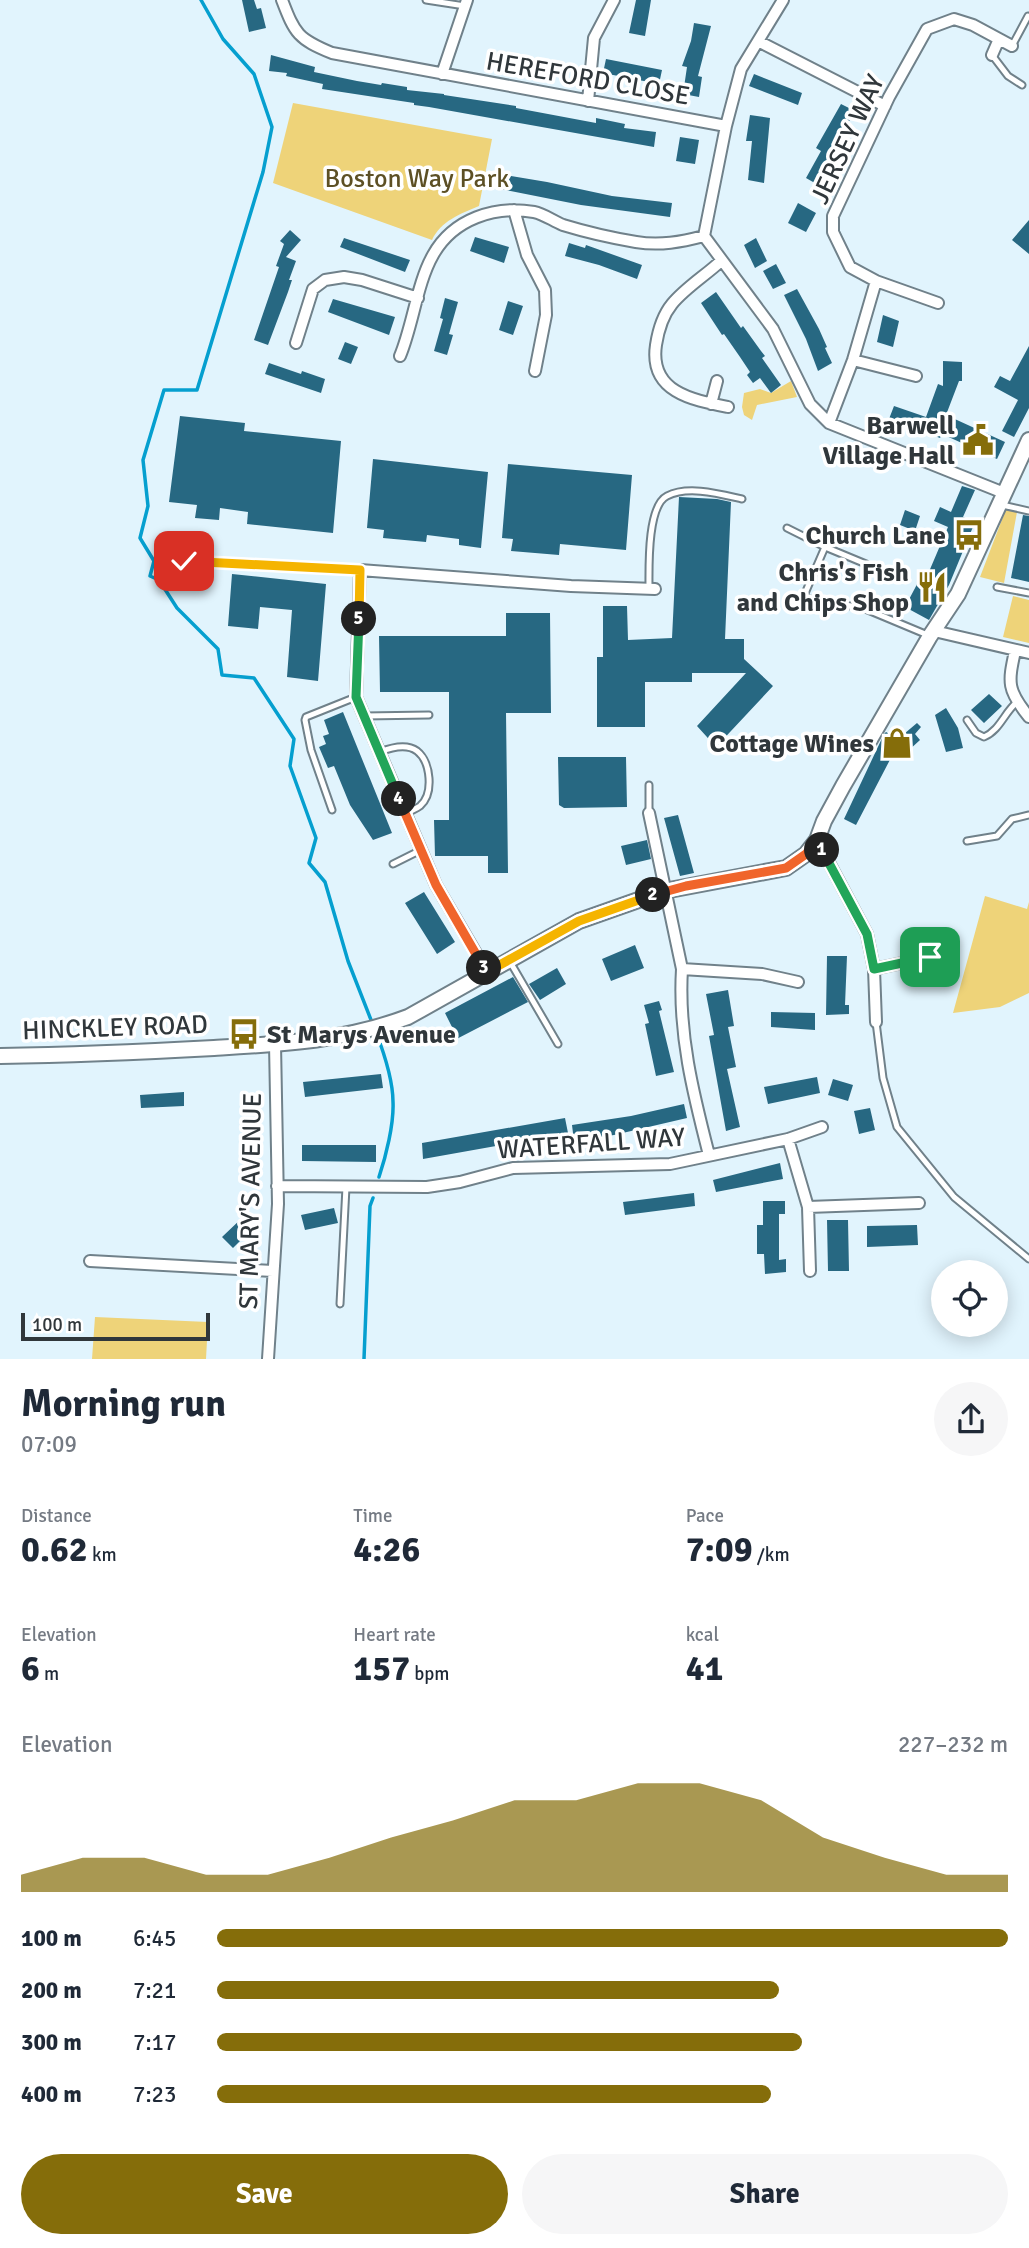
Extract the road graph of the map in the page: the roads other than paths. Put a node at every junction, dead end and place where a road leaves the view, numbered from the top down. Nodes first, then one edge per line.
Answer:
1 (282, 0) edge
2 (426, 0) edge
3 (614, 0) edge
4 (783, 0) edge
5 (466, 3) edge
6 (1028, 16) edge
7 (999, 39) junction
8 (758, 41) junction
9 (1013, 46) joint
10 (992, 55) joint
11 (442, 74) junction
12 (1022, 85) dead end
13 (588, 101) junction
14 (885, 106) junction
15 (726, 126) junction
16 (514, 210) junction
17 (704, 236) junction
18 (721, 261) junction
19 (876, 282) junction
20 (418, 298) junction
21 (938, 303) dead end
22 (296, 342) dead end
23 (400, 356) dead end
24 (853, 360) junction
25 (535, 371) dead end
26 (916, 376) dead end
27 (717, 381) dead end
28 (711, 404) junction
29 (728, 407) dead end
30 (830, 423) junction
31 (1029, 440) edge
32 (741, 499) dead end
33 (1001, 499) junction
34 (1029, 511) edge
35 (787, 528) dead end
36 (825, 547) junction
37 (184, 561) dead end
38 (866, 564) dead end
39 (360, 570) junction
40 (997, 587) dead end
41 (652, 589) joint
42 (1029, 593) edge
43 (932, 633) junction
44 (1015, 651) junction
45 (1029, 653) edge
46 (356, 697) junction
47 (1017, 702) junction
48 (429, 715) dead end
49 (364, 716) junction
50 (1029, 717) edge
51 (967, 720) dead end
52 (380, 752) junction
53 (649, 785) dead end
54 (332, 810) dead end
55 (649, 813) joint
56 (405, 814) junction
57 (1029, 816) edge
58 (817, 840) junction
59 (967, 841) dead end
60 (421, 850) junction
61 (393, 864) dead end
62 (664, 891) junction
63 (940, 935) dead end
64 (509, 960) junction
65 (682, 969) junction
66 (874, 969) junction
67 (487, 972) junction
68 (798, 982) dead end
69 (876, 1022) joint
70 (275, 1044) junction
71 (558, 1044) dead end
72 (0, 1056) edge
73 (822, 1127) dead end
74 (788, 1139) junction
75 (709, 1155) junction
76 (277, 1185) junction
77 (346, 1187) junction
78 (919, 1203) dead end
79 (808, 1207) junction
80 (1029, 1259) edge
81 (90, 1261) dead end
82 (274, 1271) junction
83 (810, 1271) dead end
84 (340, 1304) dead end
85 (268, 1359) edge

1 - 11 street, HEREFORD CLOSE
2 - 5 lane
3 - 13 street
4 - 8 street
5 - 11 street, HEREFORD CLOSE
6 - 9 lane
7 - 9 street, JERSEY WAY
7 - 10 street
7 - 14 street, JERSEY WAY
8 - 14 street
8 - 15 street
10 - 12 lane
11 - 13 street, HEREFORD CLOSE
13 - 15 street, HEREFORD CLOSE
14 - 19 street, JERSEY WAY
15 - 17 street
16 - 17 street
16 - 20 street
16 - 25 street
17 - 18 street
18 - 28 street
18 - 30 street
19 - 21 street, JERSEY WAY
19 - 24 street
20 - 22 street
20 - 23 street
24 - 26 street
24 - 30 street
27 - 28 street
28 - 29 street
30 - 33 street
31 - 33 street
32 - 41 lane
33 - 34 lane
33 - 43 street
35 - 36 lane
36 - 38 lane
36 - 43 lane
37 - 39 lane
39 - 41 street
39 - 46 street
40 - 42 lane
43 - 44 street
43 - 58 street
44 - 45 street
44 - 47 street
46 - 49 street
46 - 54 lane
47 - 50 street
47 - 51 lane
48 - 49 lane
49 - 52 street
52 - 56 street
52 - 56 lane
53 - 55 lane
55 - 62 street
56 - 60 street
57 - 59 lane
58 - 62 street, HINCKLEY ROAD
58 - 66 street
60 - 61 lane
60 - 67 street
62 - 64 street, HINCKLEY ROAD
62 - 65 street
63 - 66 street
64 - 67 street, HINCKLEY ROAD
64 - 71 lane
65 - 68 street
65 - 75 street
66 - 69 street
67 - 70 street, HINCKLEY ROAD
69 - 80 lane
70 - 72 street, HINCKLEY ROAD
70 - 76 street, ST MARY'S AVENUE
73 - 74 street, WATERFALL WAY
74 - 75 street, WATERFALL WAY
74 - 79 street
75 - 77 street, WATERFALL WAY
76 - 77 street, WATERFALL WAY
76 - 82 street, ST MARY'S AVENUE
77 - 84 lane
78 - 79 street
79 - 83 street
81 - 82 street
82 - 85 street, ST MARY'S AVENUE

